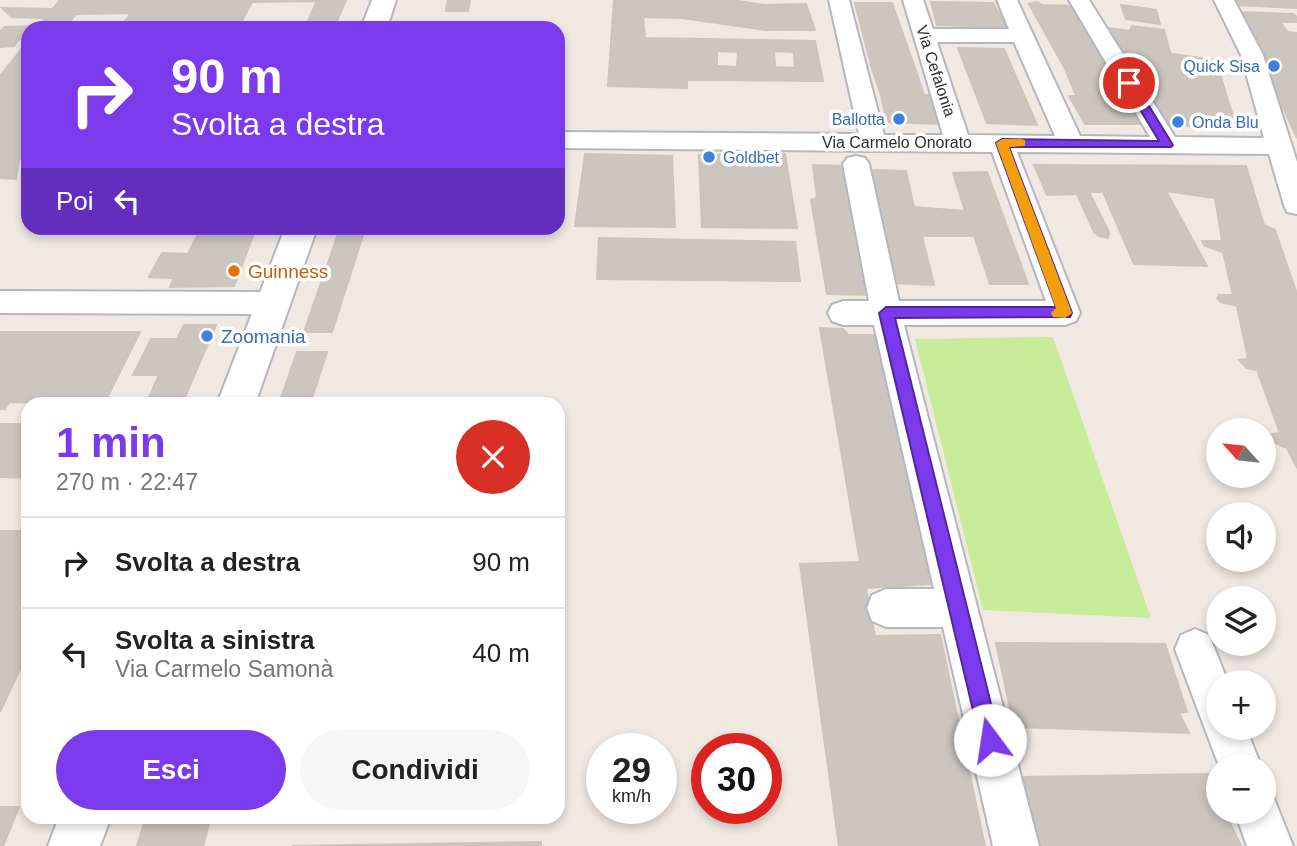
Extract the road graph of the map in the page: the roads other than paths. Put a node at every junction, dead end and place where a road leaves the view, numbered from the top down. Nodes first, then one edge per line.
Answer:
1 (384, 0) edge
2 (839, 0) edge
3 (913, 0) edge
4 (1007, 0) edge
5 (1079, 0) edge
6 (1224, 0) edge
7 (376, 21) edge
8 (1023, 35) junction
9 (925, 36) junction
10 (565, 140) edge
11 (958, 143) junction
12 (1002, 143) junction
13 (1071, 144) junction
14 (1167, 145) junction
15 (1278, 146) junction
16 (864, 153) junction
17 (1297, 205) edge
18 (298, 235) edge
19 (0, 302) edge
20 (273, 303) junction
21 (842, 313) dead end
22 (886, 313) junction
23 (1065, 313) joint
24 (239, 397) edge
25 (886, 608) dead end
26 (958, 608) junction
27 (1195, 649) dead end
28 (1206, 678) edge
29 (82, 824) edge
30 (1262, 824) edge
31 (74, 846) edge
32 (1016, 846) edge
33 (1270, 846) edge

1 - 7 main road
2 - 16 street
3 - 9 street, Via Cefalonia
4 - 8 street
5 - 14 street
6 - 15 street
8 - 9 street
8 - 13 street
9 - 11 street, Via Cefalonia
10 - 16 street, Via Carmelo Onorato
11 - 12 street, Via Carmelo Onorato
11 - 16 street, Via Carmelo Onorato
12 - 13 street, Via Carmelo Onorato
12 - 23 street
13 - 14 street, Via Carmelo Onorato
14 - 15 street, Via Carmelo Onorato
15 - 17 street
16 - 22 street
18 - 20 main road
19 - 20 street
20 - 24 main road
21 - 22 street
22 - 23 street
22 - 26 street
25 - 26 street
26 - 32 street
27 - 28 street
29 - 31 main road
30 - 33 street

